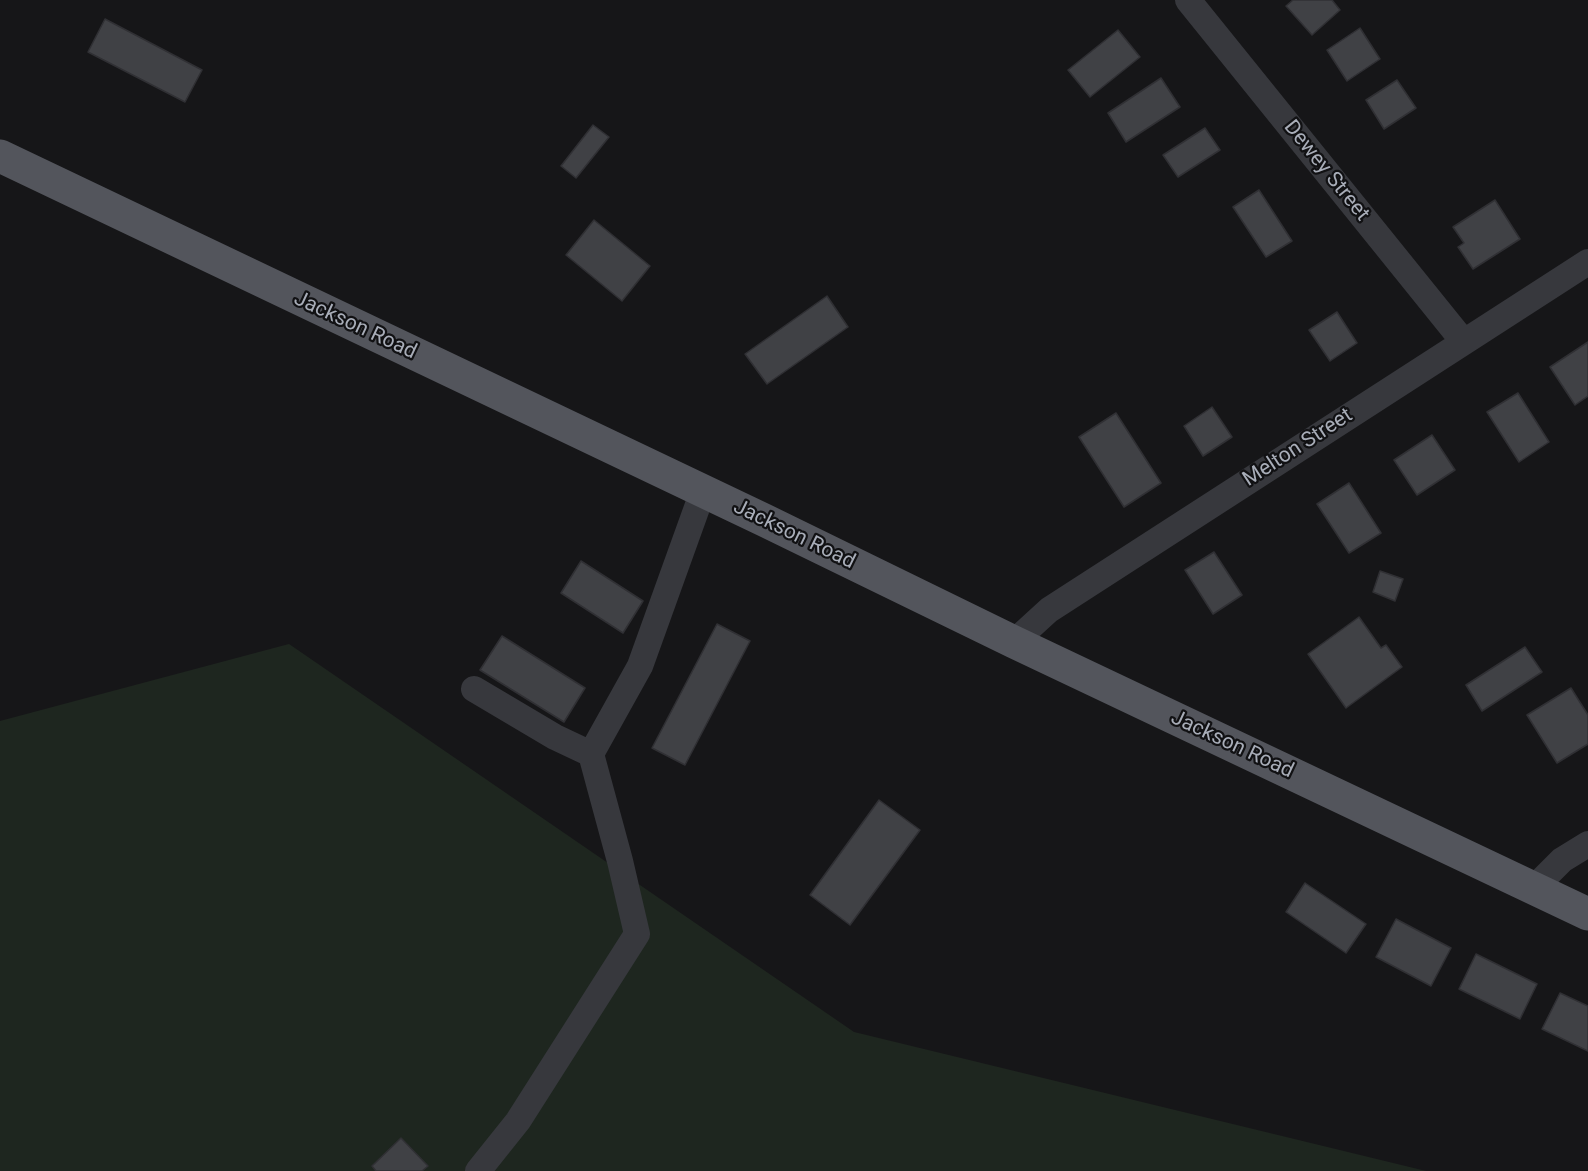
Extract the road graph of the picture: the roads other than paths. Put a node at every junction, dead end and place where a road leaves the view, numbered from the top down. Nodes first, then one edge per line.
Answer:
1 (1188, 0) edge
2 (0, 156) edge
3 (1588, 262) edge
4 (1463, 341) junction
5 (703, 491) junction
6 (1014, 642) junction
7 (474, 690) dead end
8 (591, 754) junction
9 (1588, 844) edge
10 (1534, 888) junction
11 (1588, 914) edge
12 (478, 1171) edge

1 - 4 street, Dewey Street
2 - 5 main road, Jackson Road
3 - 4 street, Melton Street
4 - 6 street, Melton Street
5 - 6 main road, Jackson Road
5 - 8 street
6 - 10 main road, Jackson Road
7 - 8 street
8 - 12 street
9 - 10 street
10 - 11 main road, Jackson Road

